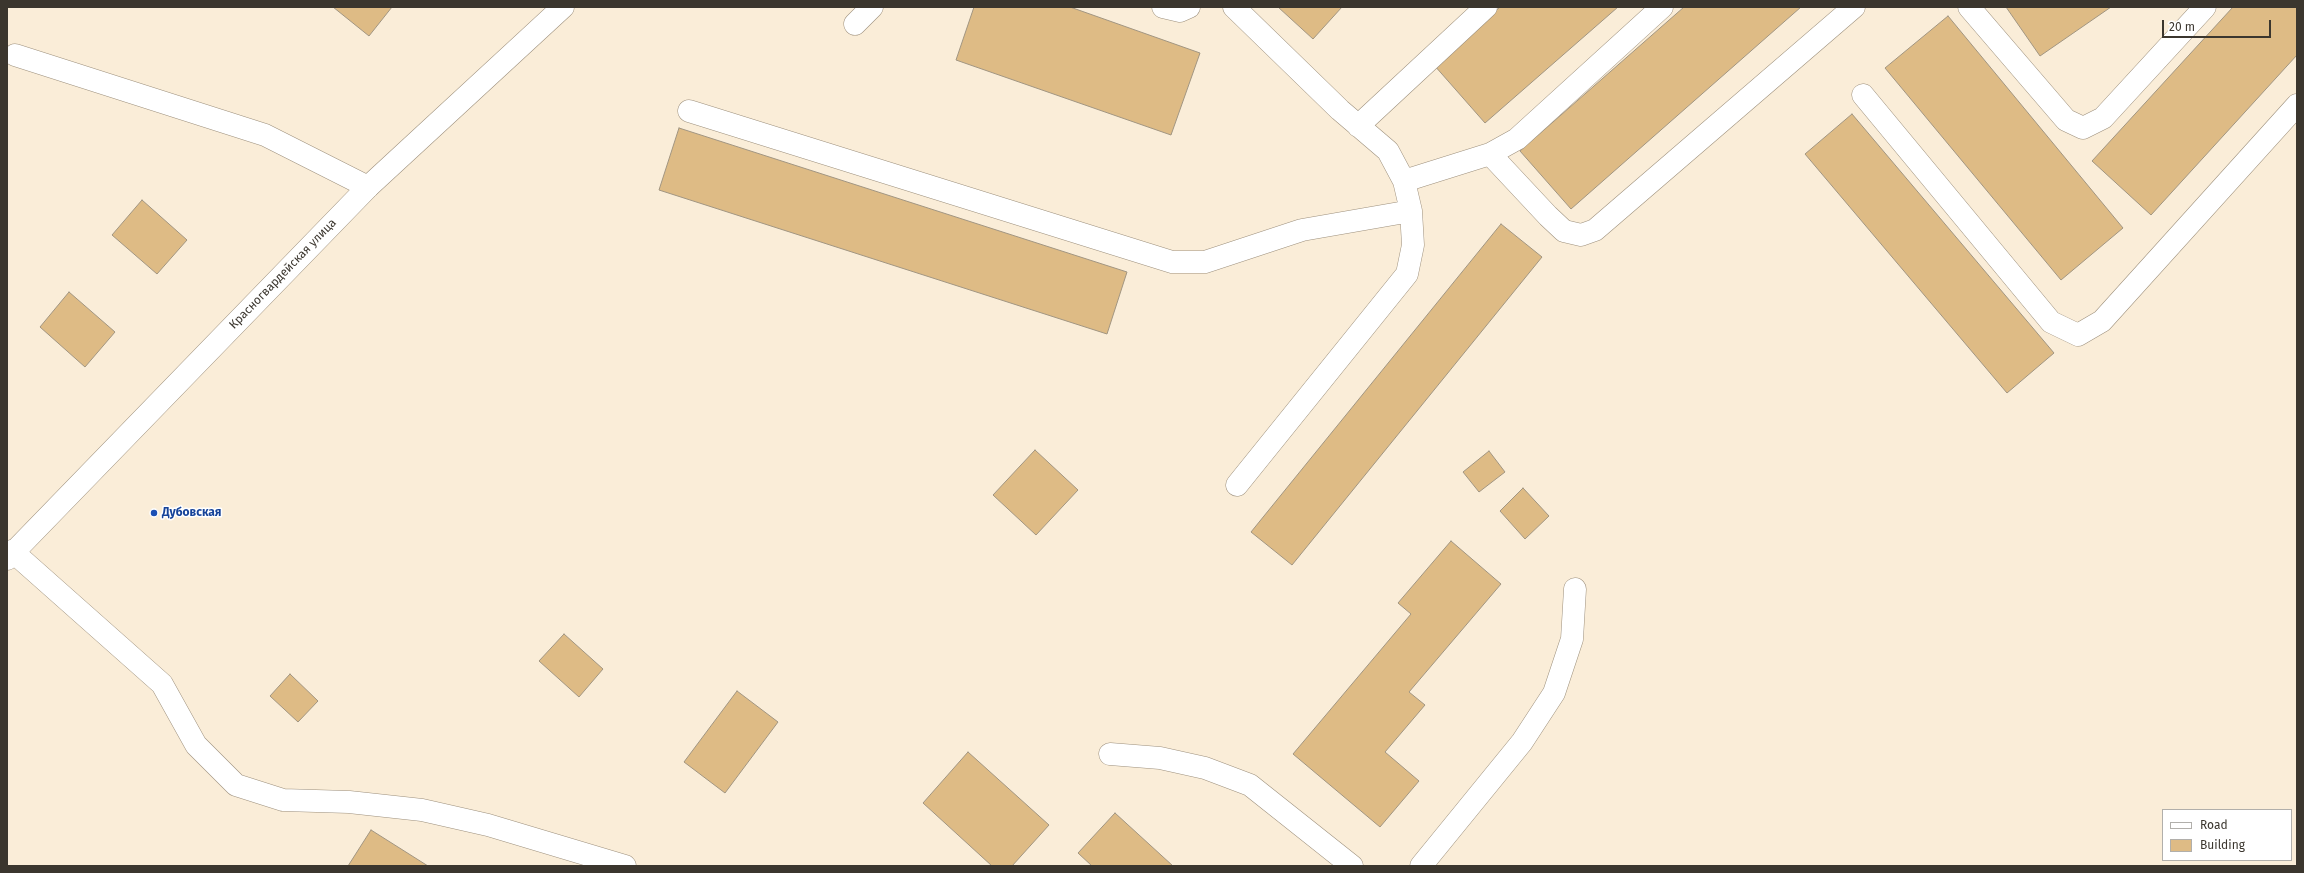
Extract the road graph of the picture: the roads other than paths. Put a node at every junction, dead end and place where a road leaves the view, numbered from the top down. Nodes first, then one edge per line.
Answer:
1 (563, 7) edge
2 (872, 7) edge
3 (1163, 7) edge
4 (1189, 7) edge
5 (1234, 7) edge
6 (1486, 7) edge
7 (1662, 7) edge
8 (1854, 7) edge
9 (1969, 7) edge
10 (2206, 7) edge
11 (855, 24) dead end
12 (15, 55) dead end
13 (1863, 95) dead end
14 (2297, 105) edge
15 (689, 111) dead end
16 (1358, 126) junction
17 (1490, 154) junction
18 (1404, 181) junction
19 (368, 187) junction
20 (1411, 211) junction
21 (1237, 485) dead end
22 (10, 555) edge
23 (1575, 589) dead end
24 (1110, 754) dead end
25 (626, 866) edge
26 (1352, 866) edge
27 (1421, 866) edge

1 - 19 main road, Красногвардейская улица
2 - 11 main road
3 - 4 main road
5 - 16 main road
6 - 16 main road
7 - 17 main road
8 - 17 main road
9 - 10 main road
12 - 19 main road
13 - 14 main road
15 - 20 main road
16 - 18 main road
17 - 18 main road
18 - 20 main road
19 - 22 main road, Красногвардейская улица
20 - 21 main road
22 - 25 main road
23 - 27 main road
24 - 26 main road

